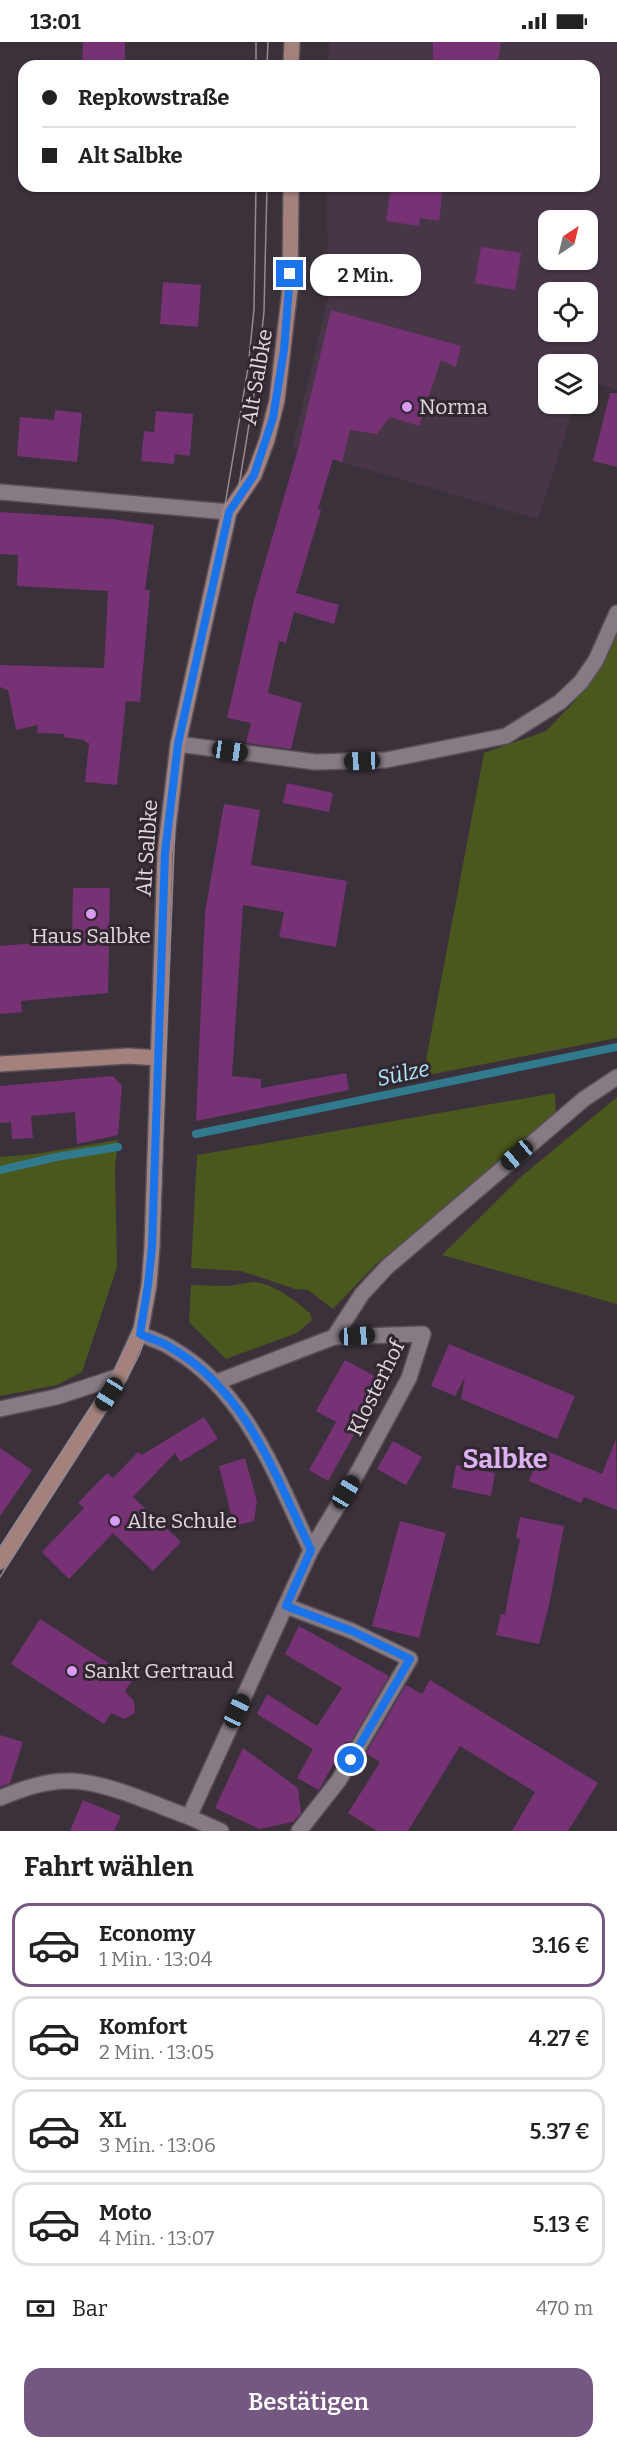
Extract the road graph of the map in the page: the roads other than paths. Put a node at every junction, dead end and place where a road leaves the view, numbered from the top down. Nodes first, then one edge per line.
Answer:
1 (292, 42) edge
2 (291, 60) edge
3 (291, 192) edge
4 (0, 492) edge
5 (229, 512) junction
6 (617, 613) edge
7 (178, 744) junction
8 (159, 1058) junction
9 (0, 1064) edge
10 (617, 1077) edge
11 (140, 1334) junction
12 (334, 1337) junction
13 (120, 1376) junction
14 (218, 1382) junction
15 (0, 1408) edge
16 (311, 1550) junction
17 (0, 1562) edge
18 (286, 1606) junction
19 (0, 1798) edge
20 (189, 1817) junction
21 (221, 1831) edge
22 (299, 1831) edge

1 - 2 main road
3 - 5 main road, Alt Salbke
4 - 5 street
5 - 7 main road, Alt Salbke
6 - 7 street
7 - 8 main road, Alt Salbke
8 - 9 main road
8 - 11 main road, Alt Salbke
10 - 12 street
11 - 13 main road, Alt Salbke
11 - 14 street
12 - 14 street, Klosterhof
12 - 16 street, Klosterhof
13 - 15 street
13 - 17 main road, Alt Salbke
14 - 16 street
16 - 18 street
18 - 20 street
18 - 22 street
19 - 20 street
20 - 21 street

